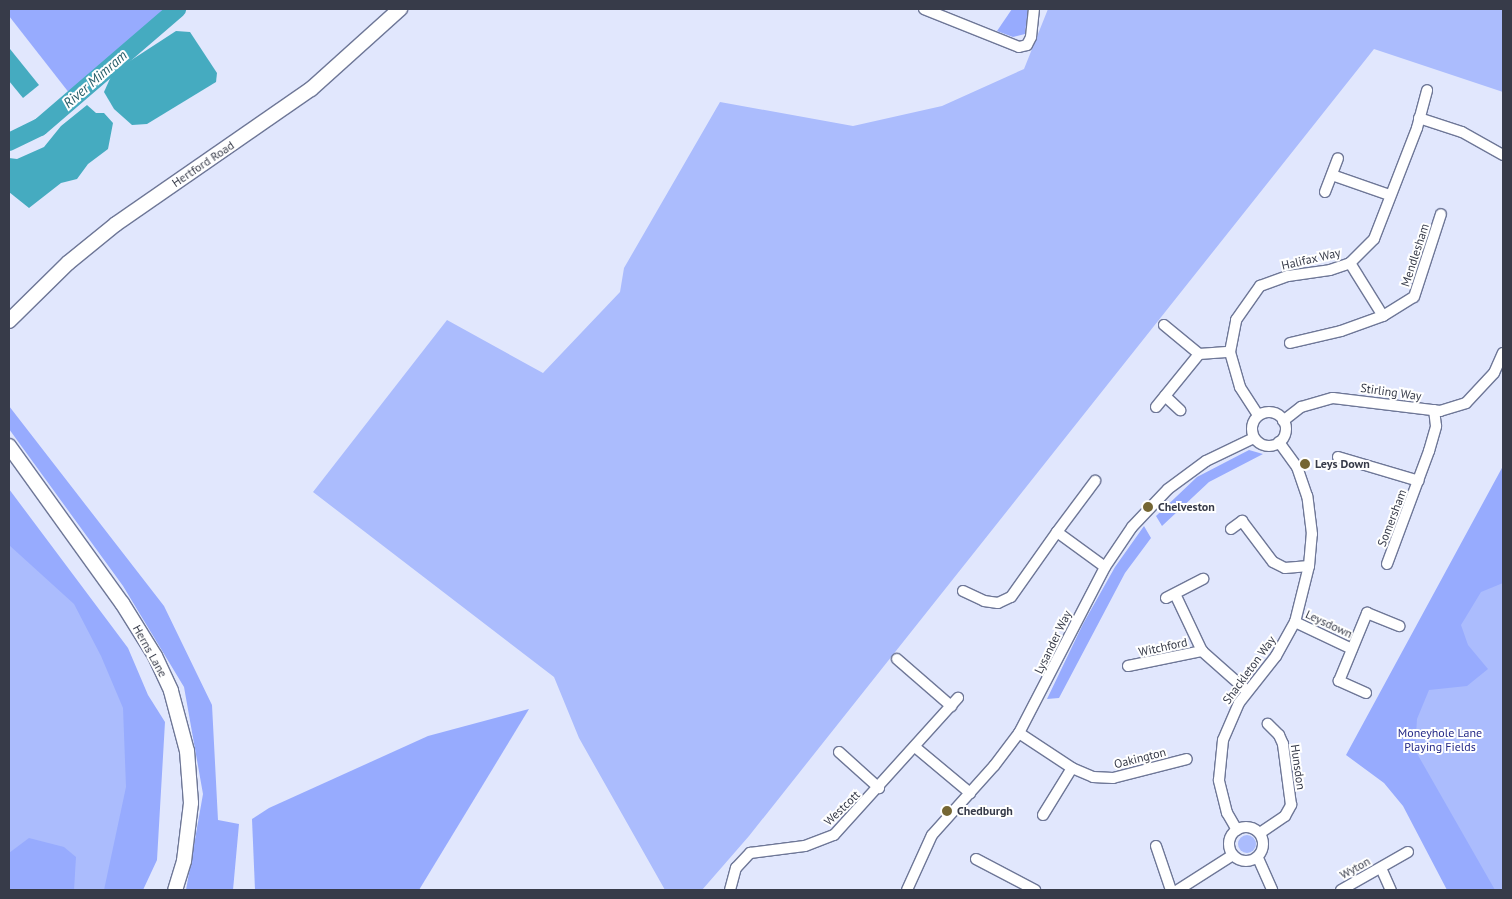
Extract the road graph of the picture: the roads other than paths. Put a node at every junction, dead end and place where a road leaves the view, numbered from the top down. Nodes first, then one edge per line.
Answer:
1 (400, 9) edge
2 (924, 9) edge
3 (1034, 9) edge
4 (1427, 90) dead end
5 (1419, 118) junction
6 (1503, 156) edge
7 (1338, 158) dead end
8 (1332, 175) junction
9 (1325, 192) dead end
10 (1389, 195) junction
11 (1441, 214) dead end
12 (1350, 263) junction
13 (1383, 316) junction
14 (9, 321) edge
15 (1164, 325) dead end
16 (1290, 343) dead end
17 (1230, 352) junction
18 (1503, 353) edge
19 (1199, 354) junction
20 (1165, 396) junction
21 (1156, 407) dead end
22 (1180, 410) dead end
23 (1434, 410) junction
24 (1258, 416) junction
25 (1284, 420) junction
26 (1254, 438) junction
27 (1279, 442) junction
28 (9, 446) edge
29 (1338, 457) dead end
30 (1095, 481) dead end
31 (1419, 481) junction
32 (1231, 529) dead end
33 (1057, 532) junction
34 (1388, 564) dead end
35 (1309, 566) junction
36 (1105, 567) junction
37 (1203, 578) dead end
38 (964, 591) dead end
39 (1295, 622) junction
40 (1399, 626) dead end
41 (1352, 649) junction
42 (1202, 651) junction
43 (896, 659) dead end
44 (1128, 666) dead end
45 (1247, 692) junction
46 (1366, 693) dead end
47 (1268, 724) dead end
48 (1019, 733) junction
49 (915, 748) junction
50 (839, 752) dead end
51 (1187, 759) dead end
52 (1072, 768) junction
53 (879, 788) junction
54 (970, 793) junction
55 (1043, 815) dead end
56 (1237, 830) junction
57 (1260, 833) junction
58 (1156, 846) dead end
59 (1408, 852) dead end
60 (1233, 855) junction
61 (1258, 858) junction
62 (976, 859) dead end
63 (1381, 868) junction
64 (1194, 886) edge
65 (175, 890) edge
66 (730, 890) edge
67 (907, 890) edge
68 (1035, 890) edge
69 (1172, 890) edge
70 (1178, 890) edge
71 (1272, 890) edge
72 (1341, 890) edge
73 (1391, 890) edge

1 - 14 main road, Hertford Road
2 - 3 street
4 - 5 street, Halifax Way
5 - 6 street
5 - 10 street, Halifax Way
7 - 8 street
8 - 9 street
8 - 10 street
10 - 12 street, Halifax Way
11 - 13 street, Mendlesham
12 - 13 street
12 - 17 street, Halifax Way
13 - 16 street, Mendlesham
15 - 19 street
17 - 19 street
17 - 24 street, Halifax Way
18 - 23 street, Stirling Way
19 - 20 street
20 - 21 street
20 - 22 street
23 - 25 street, Stirling Way
23 - 31 street, Somersham
24 - 25 street
24 - 26 street
25 - 27 street
26 - 27 street
26 - 36 street, Lysander Way
27 - 35 street, Shackleton Way
28 - 65 main road, Herns Lane
29 - 31 street, Somersham
30 - 33 street
31 - 34 street, Somersham
32 - 35 street
33 - 36 street
33 - 38 street
35 - 39 street, Shackleton Way
36 - 48 street, Lysander Way
37 - 42 street, Witchford
39 - 41 street, Leysdown
39 - 45 street, Shackleton Way
40 - 41 street, Leysdown
41 - 46 street, Leysdown
42 - 44 street, Witchford
42 - 45 street, Witchford
43 - 49 street
45 - 56 street, Shackleton Way
47 - 57 street, Hunsdon
48 - 52 street, Oakington
48 - 54 street, Lysander Way
49 - 53 street, Westcott
49 - 54 street
50 - 53 street
51 - 52 street, Oakington
52 - 55 street
53 - 66 street, Westcott
54 - 67 street, Lysander Way
56 - 57 street
56 - 60 street
57 - 61 street
58 - 69 street
59 - 63 street, Wyton
60 - 61 street
60 - 64 street
61 - 71 street
62 - 68 street
63 - 72 street, Wyton
63 - 73 street, Wyton
64 - 70 street

